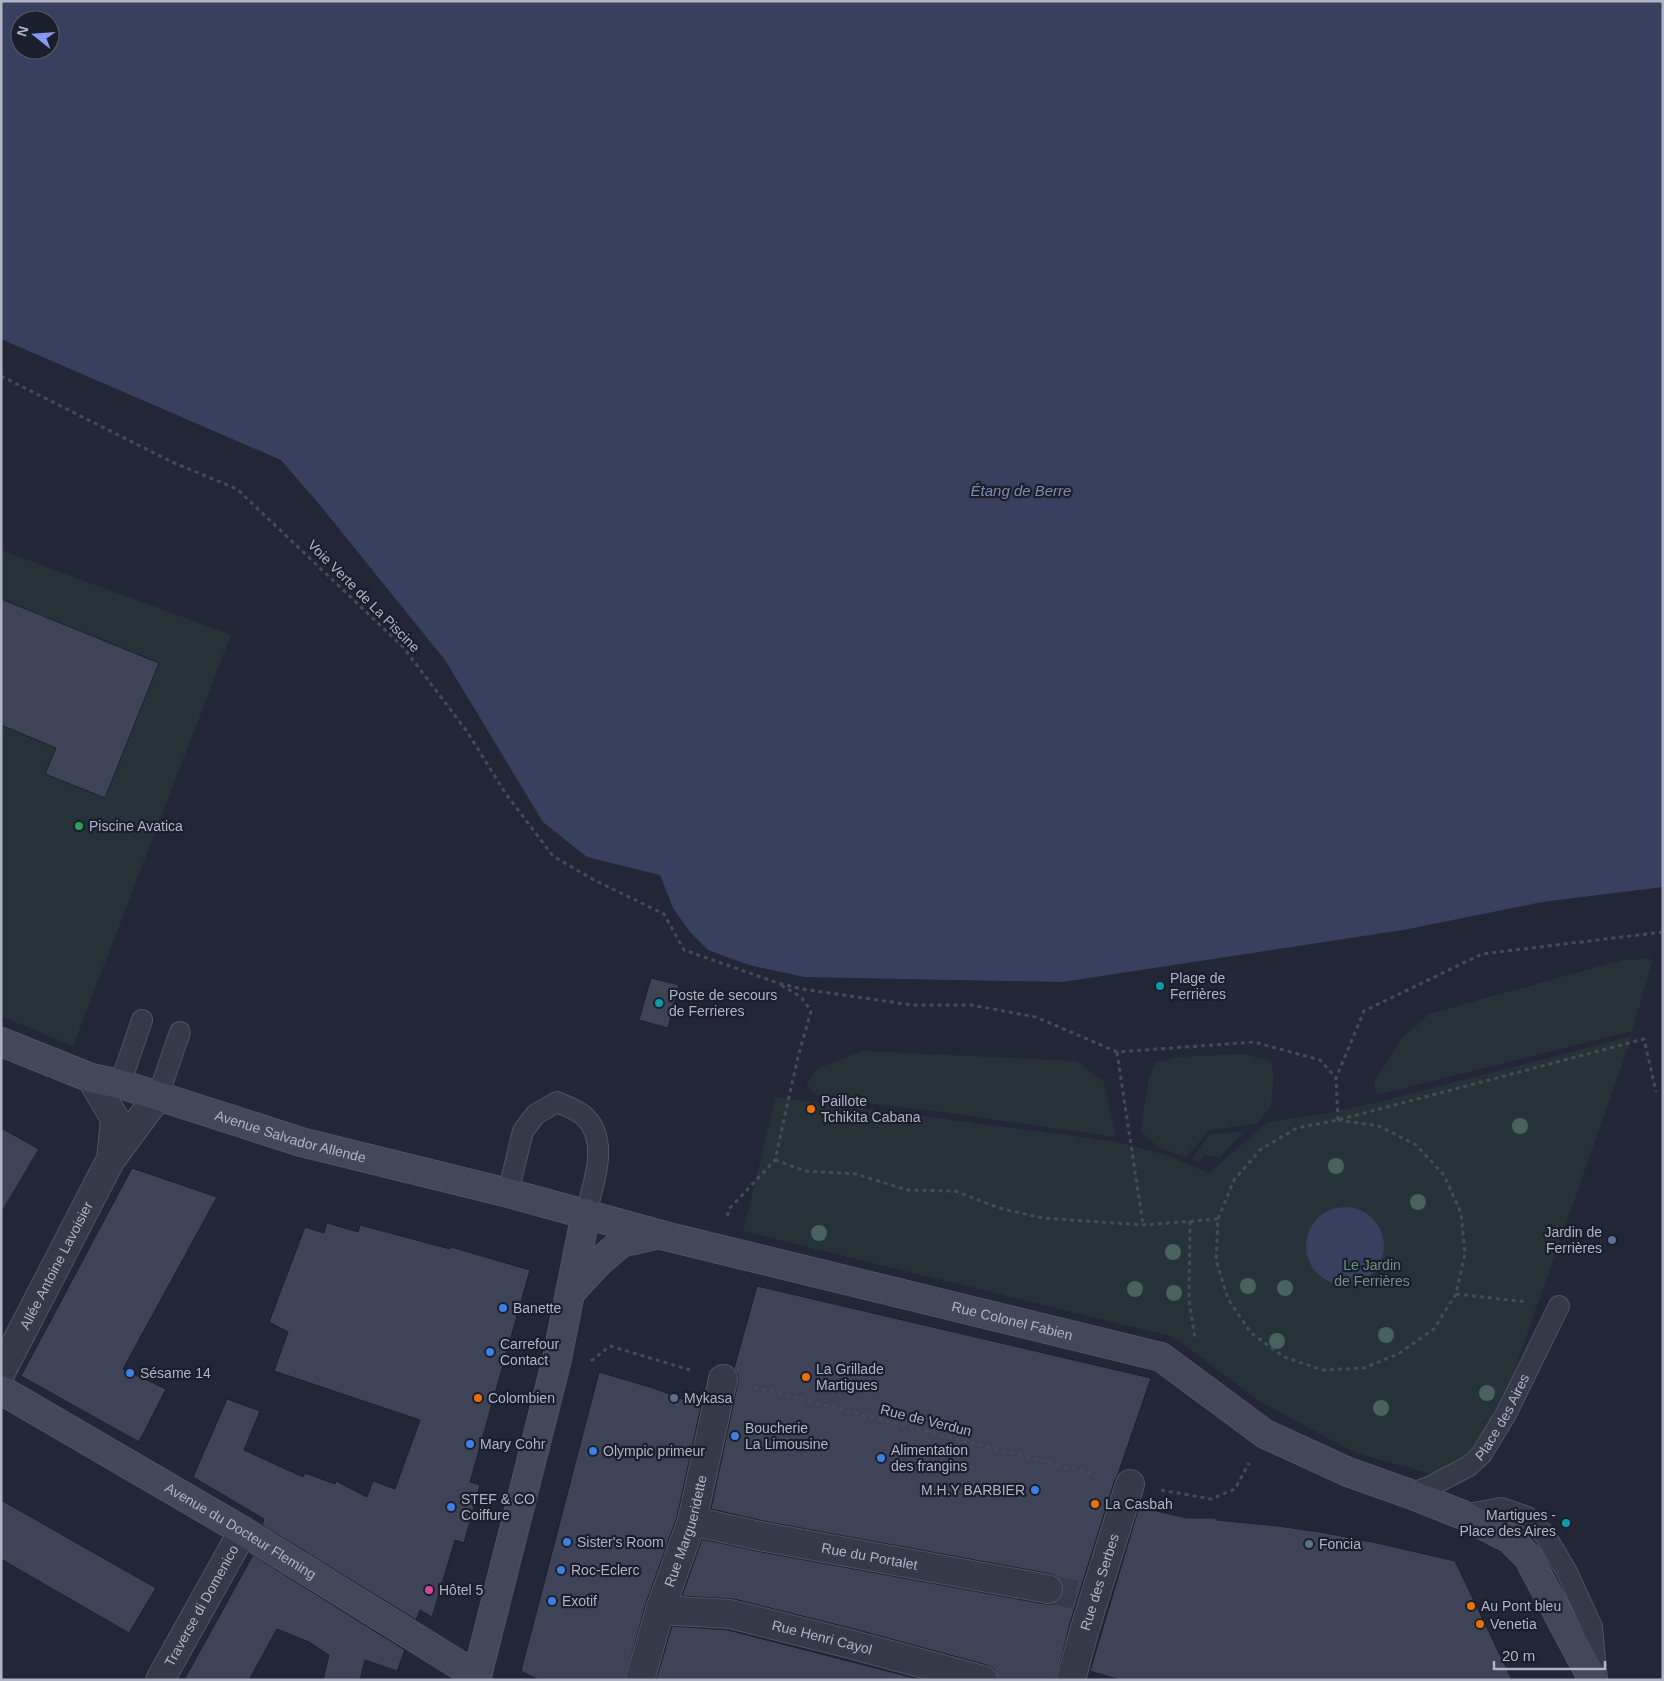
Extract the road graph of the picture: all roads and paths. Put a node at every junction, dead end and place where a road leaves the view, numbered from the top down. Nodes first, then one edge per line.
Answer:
1 (1, 376) edge
2 (1663, 932) edge
3 (778, 983) junction
4 (142, 1020) dead end
5 (180, 1032) dead end
6 (1, 1042) edge
7 (1117, 1052) junction
8 (91, 1078) junction
9 (1336, 1078) junction
10 (120, 1084) junction
11 (1656, 1092) dead end
12 (158, 1096) junction
13 (1338, 1120) junction
14 (111, 1159) junction
15 (775, 1160) junction
16 (508, 1193) junction
17 (586, 1213) junction
18 (1218, 1219) junction
19 (1190, 1221) junction
20 (1143, 1225) junction
21 (660, 1234) junction
22 (716, 1248) junction
23 (570, 1293) junction
24 (1456, 1294) junction
25 (1559, 1306) joint
26 (557, 1359) junction
27 (1175, 1368) junction
28 (1, 1372) edge
29 (723, 1379) junction
30 (1, 1390) edge
31 (1265, 1434) junction
32 (1130, 1484) junction
33 (1410, 1494) junction
34 (692, 1521) junction
35 (244, 1531) junction
36 (1048, 1590) tunnel mouth
37 (660, 1610) junction
38 (480, 1679) edge
39 (160, 1680) edge
40 (640, 1680) edge
41 (983, 1680) edge
42 (1071, 1680) edge
43 (1595, 1680) edge

1 - 3 path, Voie Verte de La Piscine
2 - 9 path
3 - 7 path
3 - 15 path
4 - 10 lane
5 - 12 lane
6 - 8 main road, Avenue Salvador Allende
7 - 9 path
7 - 20 path
8 - 10 main road, Avenue Salvador Allende
8 - 14 street, Allée Antoine Lavoisier
9 - 13 path
10 - 12 main road, Avenue Salvador Allende
11 - 13 path
12 - 14 street, Allée Antoine Lavoisier
12 - 16 main road, Avenue Salvador Allende
13 - 18 path
13 - 24 path
14 - 28 street, Allée Antoine Lavoisier
15 - 20 path
15 - 22 path
16 - 17 main road, Avenue Salvador Allende
16 - 17 lane
17 - 21 main road, Rue Colonel Fabien
17 - 23 main road
18 - 19 path
18 - 24 path
19 - 20 path
19 - 27 path
21 - 22 main road, Rue Colonel Fabien
21 - 23 main road
22 - 27 main road, Rue Colonel Fabien
23 - 26 main road
24 - 25 path
25 - 33 lane, Place des Aires
26 - 29 path, Rue de Verdun
26 - 38 main road
27 - 31 main road, Rue Colonel Fabien
29 - 32 path, Rue de Verdun
29 - 34 street, Rue Margueridette
30 - 35 main road, Avenue du Docteur Fleming
31 - 32 path, Rue de Verdun
31 - 33 main road, Rue Colonel Fabien
32 - 42 street, Rue des Serbes
33 - 43 main road, Rue Colonel Fabien
34 - 36 street, Rue du Portalet
34 - 37 street, Rue Margueridette
35 - 38 main road, Avenue du Docteur Fleming
35 - 39 street, Traverse di Domenico
37 - 40 street, Rue Margueridette
37 - 41 street, Rue Henri Cayol

